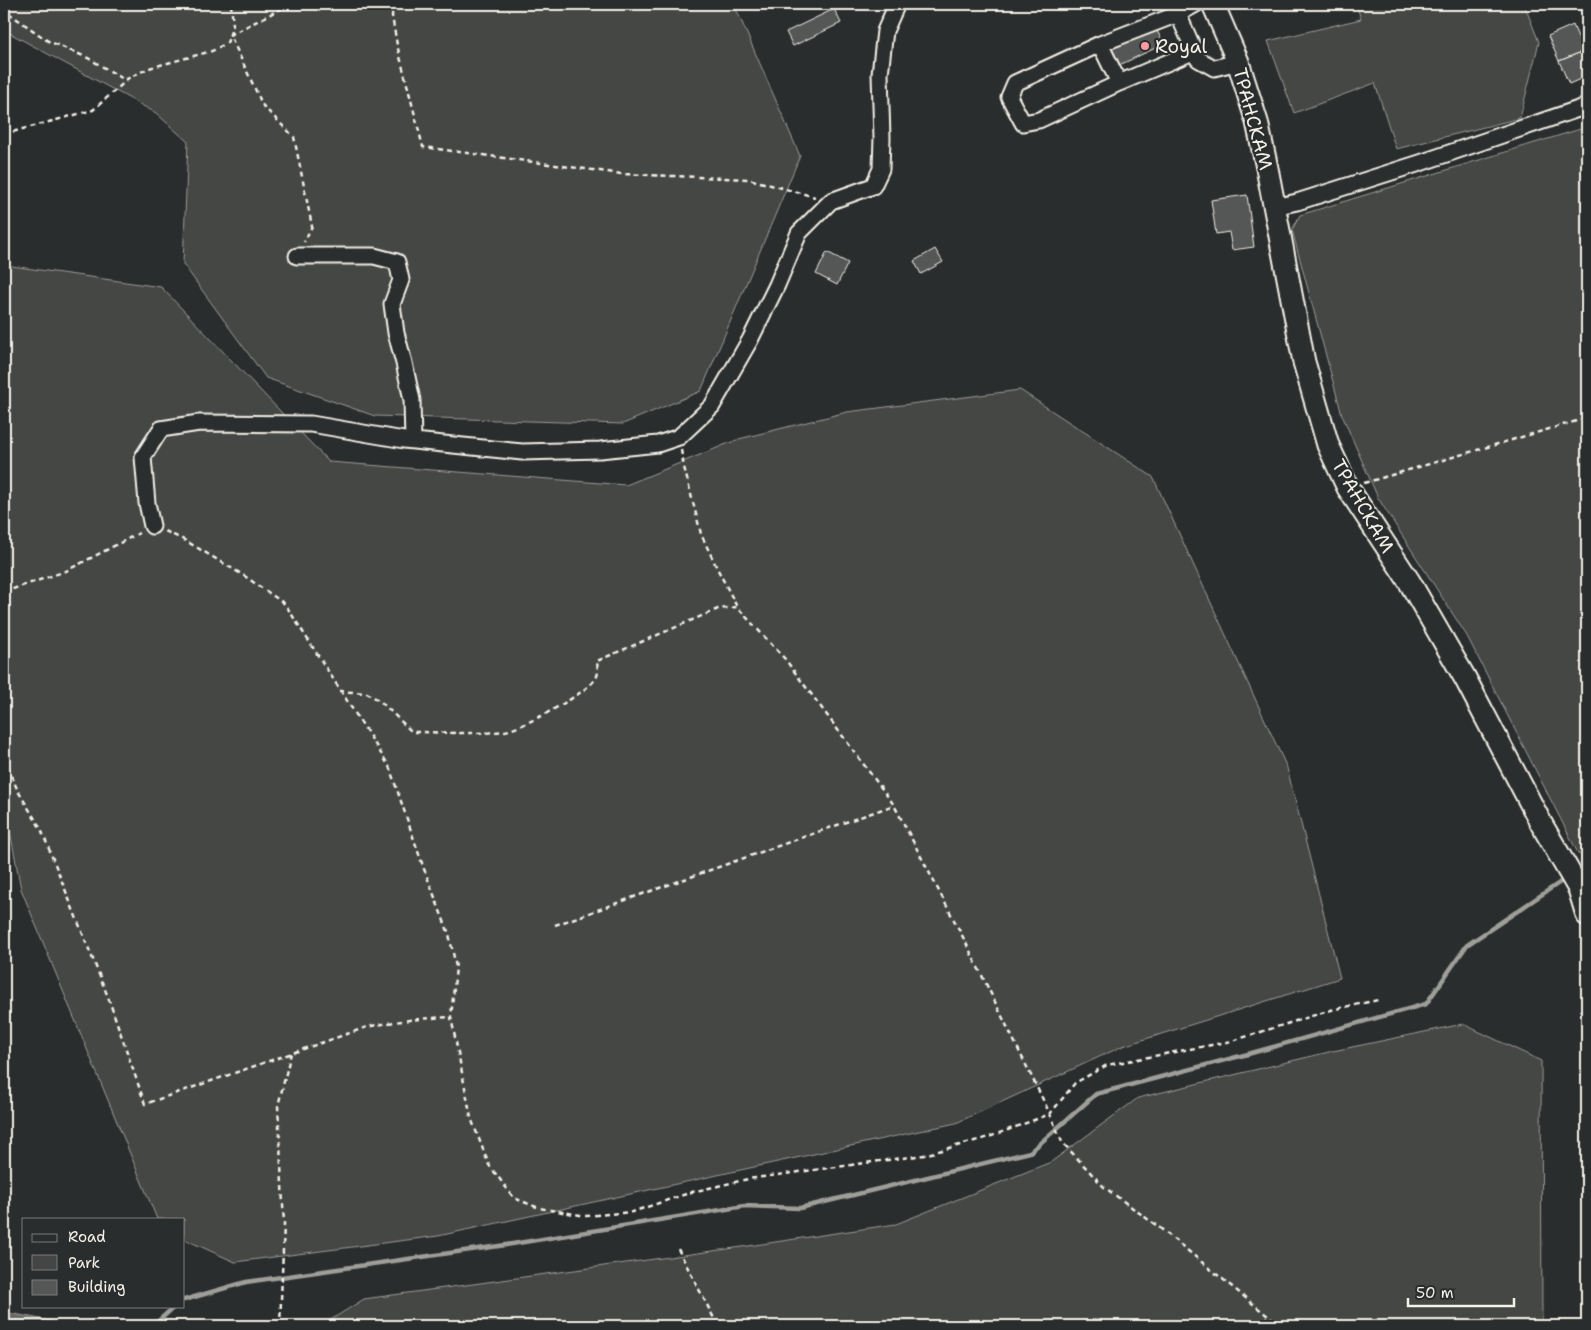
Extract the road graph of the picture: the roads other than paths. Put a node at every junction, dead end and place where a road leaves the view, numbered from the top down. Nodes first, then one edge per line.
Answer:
1 (897, 4) edge
2 (1196, 4) edge
3 (1213, 4) edge
4 (1178, 14) junction
5 (1100, 44) junction
6 (1195, 51) junction
7 (1238, 62) junction
8 (1119, 83) junction
9 (1587, 106) edge
10 (1274, 207) junction
11 (296, 256) road end
12 (413, 441) junction
13 (152, 526) road end
14 (1583, 883) edge
15 (1587, 915) edge

1 - 12 street
2 - 4 street
3 - 7 highway, ТРАНСКАМ
4 - 5 street
4 - 6 street
5 - 8 street
5 - 8 street
6 - 7 street
6 - 8 street
7 - 10 highway, ТРАНСКАМ
9 - 10 street
10 - 14 highway, ТРАНСКАМ
11 - 12 street
12 - 13 street
14 - 15 highway, ТРАНСКАМ

